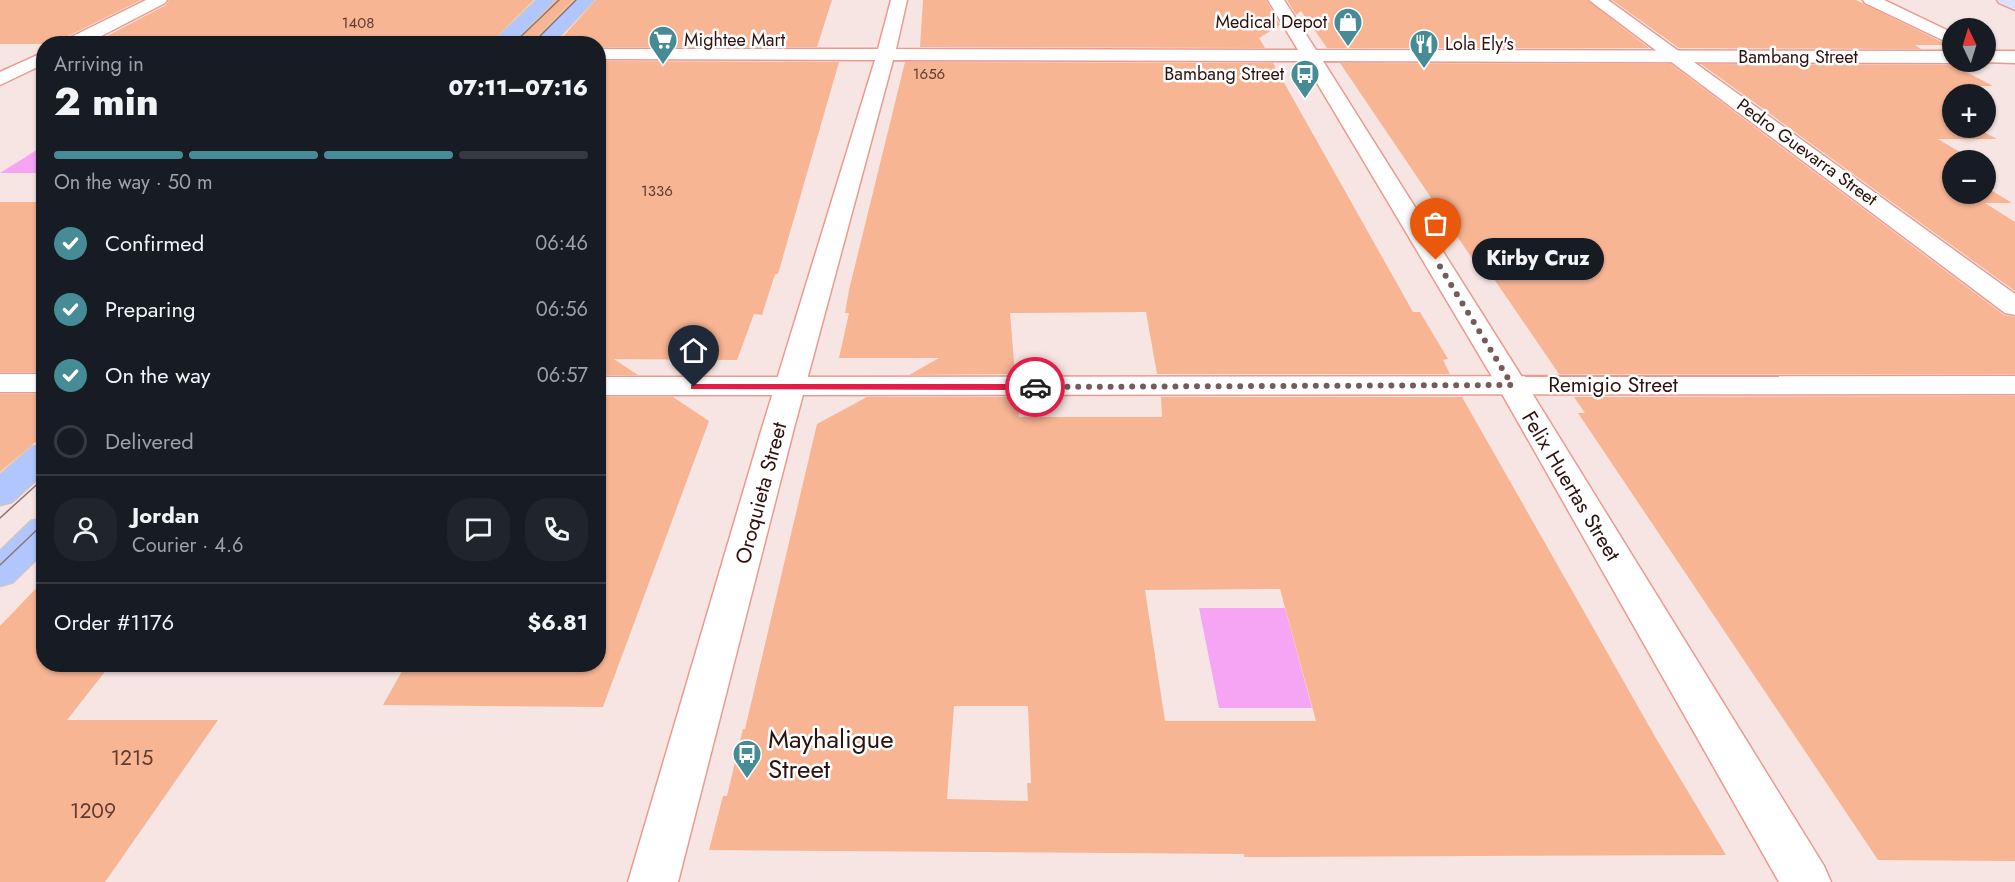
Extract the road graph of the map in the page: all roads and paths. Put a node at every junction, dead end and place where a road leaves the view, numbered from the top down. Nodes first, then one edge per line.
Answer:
1 (159, 0) edge
2 (546, 0) edge
3 (586, 0) edge
4 (900, 0) edge
5 (1276, 0) edge
6 (1597, 0) edge
7 (1871, 0) edge
8 (2005, 0) edge
9 (2015, 4) edge
10 (1942, 35) edge
11 (87, 36) edge
12 (508, 36) edge
13 (550, 36) edge
14 (606, 54) edge
15 (886, 54) junction
16 (11, 55) dead end
17 (36, 56) edge
18 (1312, 57) junction
19 (1676, 57) junction
20 (1942, 57) edge
21 (1996, 57) edge
22 (2015, 57) edge
23 (36, 60) edge
24 (0, 79) edge
25 (2015, 307) edge
26 (0, 383) edge
27 (36, 383) edge
28 (1512, 385) junction
29 (2015, 385) edge
30 (606, 386) edge
31 (790, 387) junction
32 (36, 461) edge
33 (0, 494) edge
34 (36, 538) edge
35 (0, 573) edge
36 (653, 882) edge
37 (1806, 882) edge

1 - 11 street
2 - 12 main road
3 - 13 main road
4 - 15 street, Oroquieta Street
5 - 18 street, Felix Huertas Street
6 - 19 street, Pedro Guevarra Street
7 - 10 street
8 - 9 main road
14 - 15 street, Bambang Street
15 - 18 street, Bambang Street
15 - 31 street, Oroquieta Street
16 - 17 street
18 - 19 street, Bambang Street
18 - 28 street, Felix Huertas Street
19 - 20 street, Bambang Street
19 - 25 street, Pedro Guevarra Street
21 - 22 street
23 - 24 street
26 - 27 street
28 - 29 street, Remigio Street
28 - 31 street, Remigio Street
28 - 37 street, Felix Huertas Street
30 - 31 street, Remigio Street
31 - 36 street, Oroquieta Street
32 - 33 main road
34 - 35 main road

